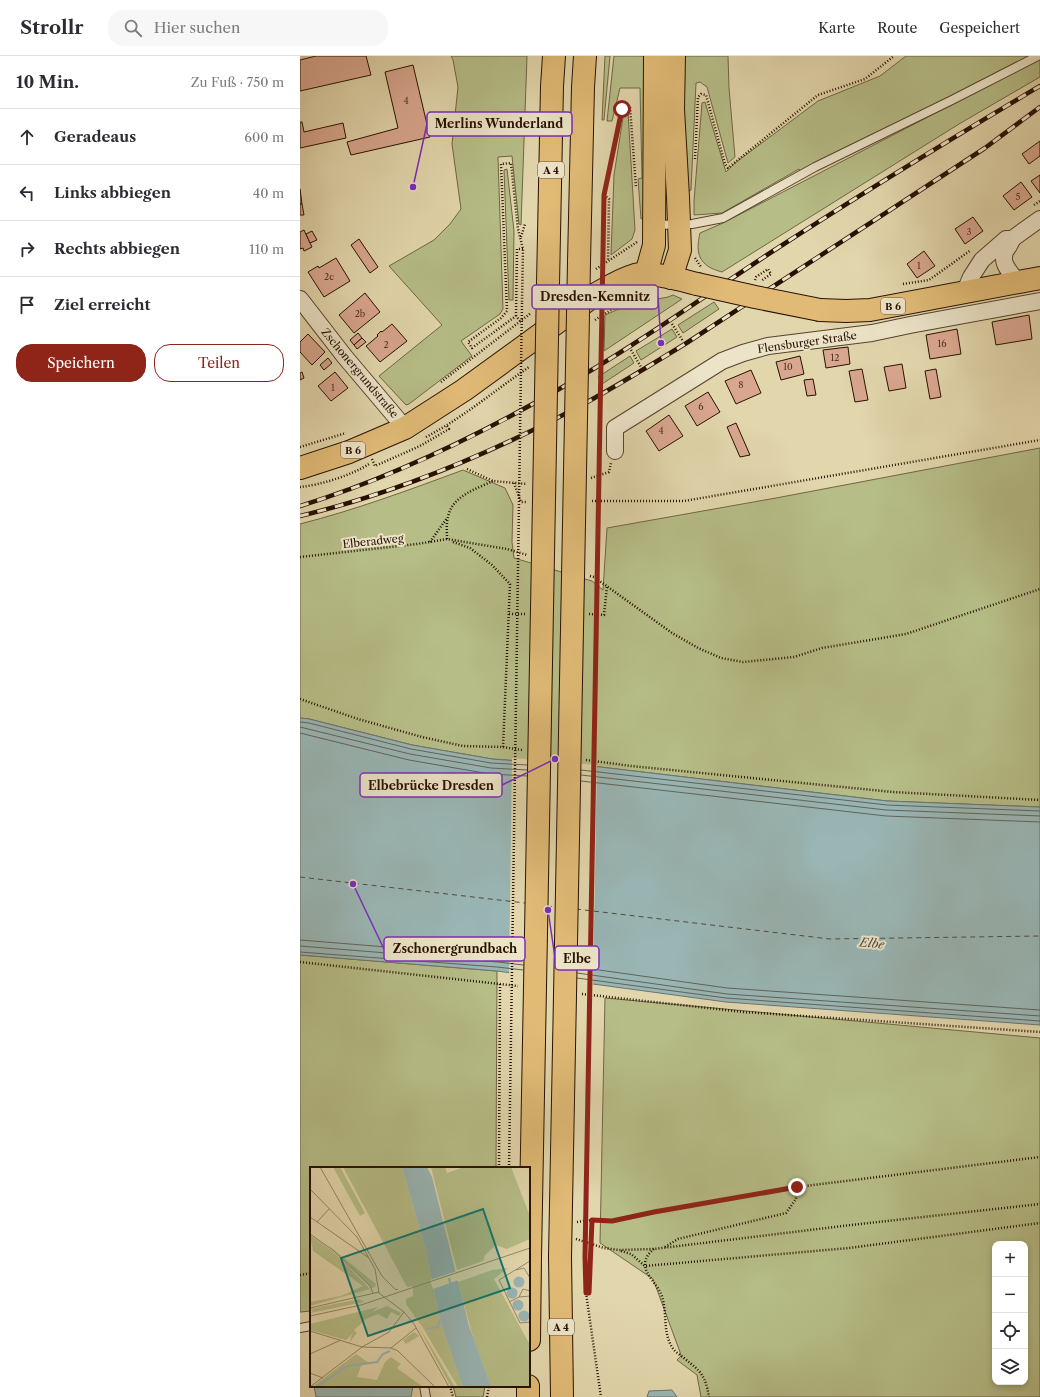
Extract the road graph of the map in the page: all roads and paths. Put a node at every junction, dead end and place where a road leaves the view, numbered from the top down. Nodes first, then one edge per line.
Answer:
1 (554, 56) edge
2 (585, 56) edge
3 (656, 56) edge
4 (674, 56) edge
5 (894, 56) edge
6 (1038, 56) edge
7 (694, 166) dead end
8 (636, 194) dead end
9 (604, 195) junction
10 (1040, 219) edge
11 (525, 224) dead end
12 (679, 224) junction
13 (647, 230) junction
14 (521, 239) junction
15 (1012, 239) junction
16 (523, 249) junction
17 (693, 256) dead end
18 (646, 274) junction
19 (757, 276) dead end
20 (700, 277) junction
21 (672, 278) junction
22 (1040, 278) edge
23 (1018, 282) junction
24 (756, 284) dead end
25 (965, 292) junction
26 (300, 299) edge
27 (1040, 301) edge
28 (516, 316) junction
29 (672, 324) dead end
30 (683, 341) dead end
31 (631, 350) dead end
32 (641, 367) dead end
33 (439, 384) dead end
34 (405, 428) junction
35 (449, 430) dead end
36 (350, 432) dead end
37 (1040, 440) edge
38 (300, 447) edge
39 (615, 451) dead end
40 (375, 466) dead end
41 (300, 468) edge
42 (467, 469) dead end
43 (618, 502) dead end
44 (447, 517) junction
45 (447, 539) junction
46 (430, 542) junction
47 (529, 555) dead end
48 (300, 557) edge
49 (587, 574) dead end
50 (1040, 590) edge
51 (300, 699) edge
52 (503, 747) junction
53 (526, 751) dead end
54 (586, 760) dead end
55 (1040, 800) edge
56 (300, 962) edge
57 (602, 996) dead end
58 (1040, 1032) edge
59 (1040, 1158) edge
60 (499, 1167) edge
61 (509, 1167) edge
62 (797, 1187) junction
63 (1040, 1204) edge
64 (1040, 1223) edge
65 (573, 1238) dead end
66 (654, 1249) junction
67 (619, 1250) junction
68 (530, 1257) edge
69 (645, 1266) junction
70 (310, 1273) edge
71 (300, 1275) edge
72 (586, 1293) junction
73 (310, 1326) edge
74 (300, 1328) edge
75 (424, 1387) edge
76 (450, 1387) edge
77 (489, 1387) edge
78 (426, 1397) edge
79 (453, 1397) edge
80 (487, 1397) edge
81 (562, 1397) edge
82 (601, 1397) edge
83 (709, 1397) edge

1 - 68 main road, A 4, bridge
2 - 81 main road, A 4, bridge
3 - 13 main road
4 - 12 main road
5 - 7 path
6 - 12 lane
8 - 9 path
9 - 13 path
9 - 72 path, bridge
10 - 15 street
11 - 14 path
12 - 13 lane
12 - 21 main road
13 - 18 main road
14 - 16 path
14 - 28 path
15 - 23 street
15 - 25 street
16 - 28 path
16 - 61 path, bridge
17 - 20 path
18 - 21 main road, B 6
18 - 34 main road, B 6
19 - 24 path
20 - 21 main road, B 6
20 - 25 main road, B 6, bridge
22 - 23 main road, B 6
23 - 25 main road, B 6
26 - 34 street, Zschonergrundstraße
27 - 39 street, Flensburger Straße
28 - 33 path
29 - 30 path
31 - 32 path
34 - 41 main road, B 6
35 - 40 path
36 - 38 path
37 - 43 path
42 - 44 path
44 - 45 path
44 - 46 path
45 - 46 path, Elberadweg
45 - 47 path
45 - 52 path
46 - 48 path, Elberadweg
49 - 50 path
51 - 52 path
52 - 53 path
54 - 55 path
56 - 60 path
57 - 58 path
59 - 62 path
62 - 66 path
62 - 72 path
63 - 66 path
64 - 69 path
65 - 67 path
66 - 67 path
66 - 69 path
67 - 69 path
69 - 83 path
70 - 71 path
72 - 82 path
73 - 74 lane
75 - 78 lane
76 - 79 path
77 - 80 path

